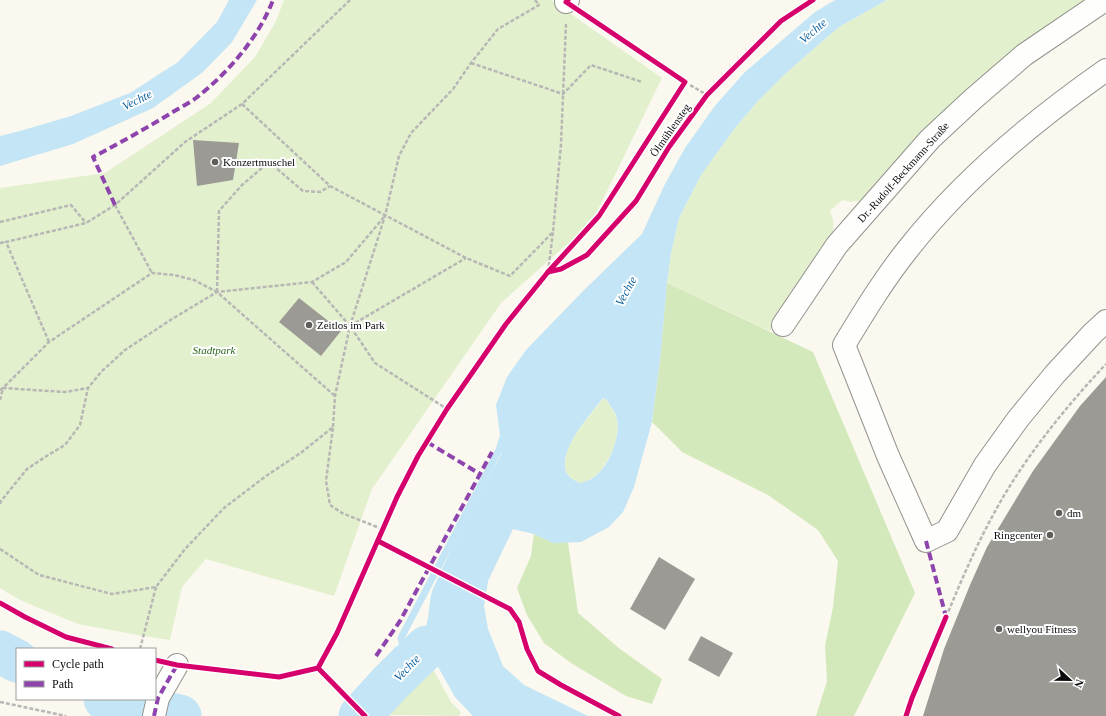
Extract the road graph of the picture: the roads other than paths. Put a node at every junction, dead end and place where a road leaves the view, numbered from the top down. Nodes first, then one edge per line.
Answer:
1 (1105, 0) edge
2 (1106, 70) edge
3 (1106, 321) edge
4 (783, 325) dead end
5 (177, 665) dead end
6 (156, 707) edge

1 - 4 street, Dr.-Rudolf-Beckmann-Straße
2 - 3 street
5 - 6 street

